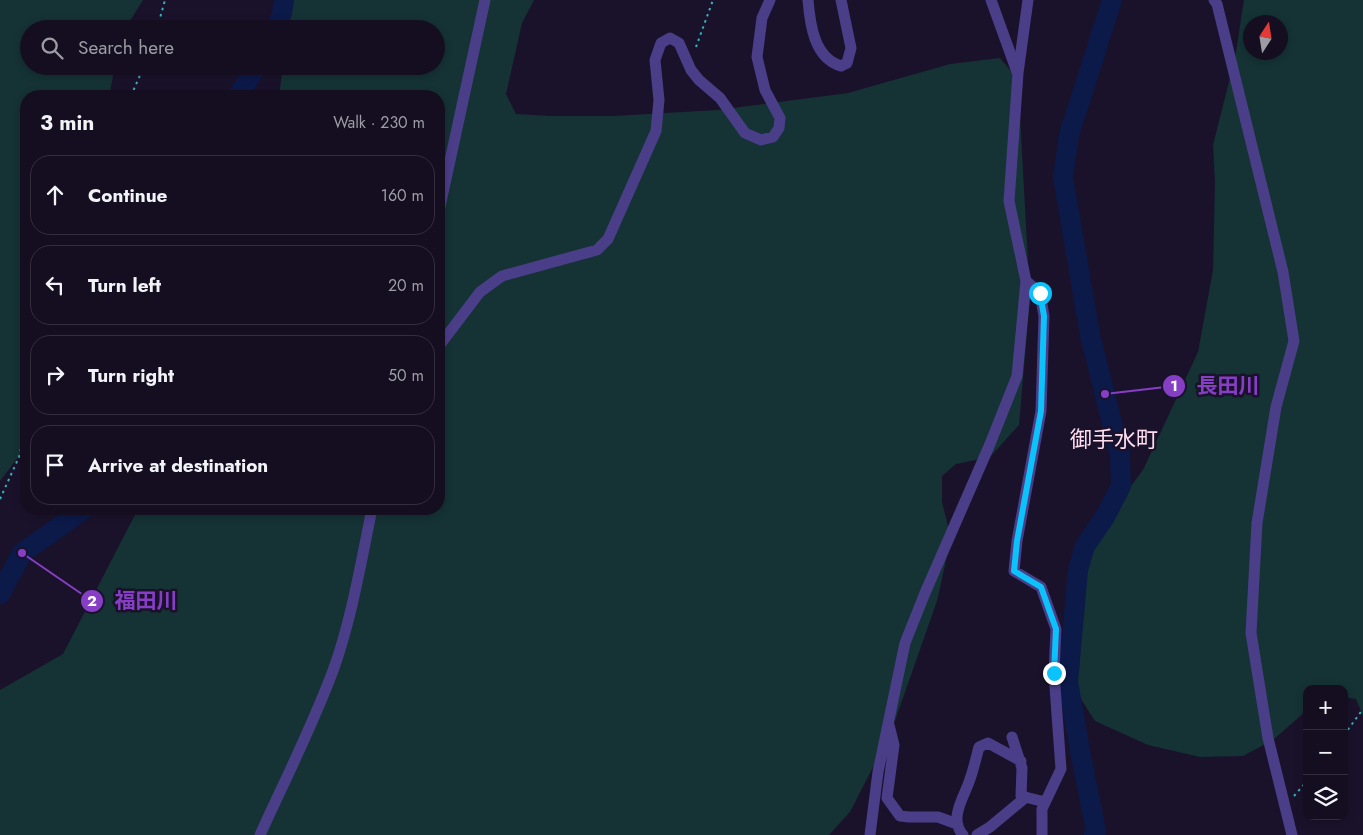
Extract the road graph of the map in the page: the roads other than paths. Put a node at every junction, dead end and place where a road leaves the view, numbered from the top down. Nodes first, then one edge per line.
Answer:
1 (485, 0) edge
2 (770, 0) edge
3 (808, 0) edge
4 (841, 0) edge
5 (991, 0) edge
6 (1028, 0) edge
7 (1214, 0) edge
8 (1018, 73) junction
9 (445, 183) edge
10 (1026, 281) junction
11 (445, 338) edge
12 (371, 515) edge
13 (888, 723) junction
14 (1012, 737) dead end
15 (1021, 762) junction
16 (1026, 798) junction
17 (1045, 802) junction
18 (957, 824) junction
19 (260, 835) edge
20 (870, 835) edge
21 (963, 835) edge
22 (977, 835) edge
23 (1042, 835) edge
24 (1292, 835) edge

1 - 9 street
2 - 11 street
3 - 4 street
5 - 8 street
6 - 8 street
7 - 24 street
8 - 10 street
10 - 13 street
10 - 17 street
12 - 19 street
13 - 18 street
13 - 20 street
14 - 15 street
15 - 16 street
15 - 18 street
16 - 17 street
16 - 22 street
17 - 23 street
18 - 21 street

